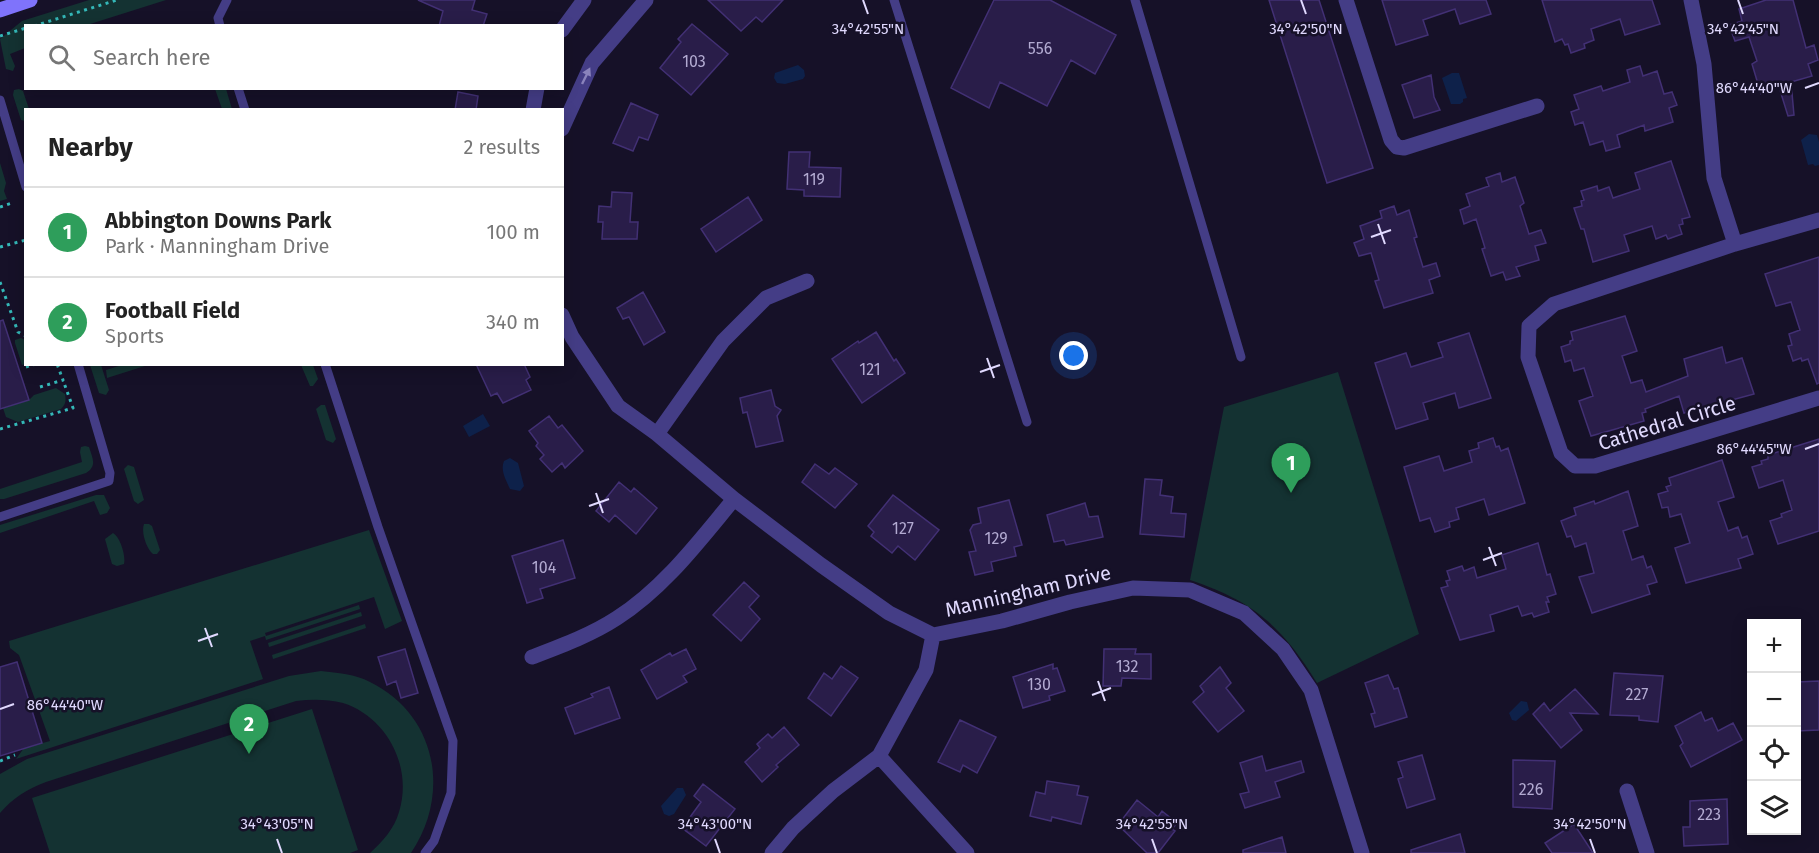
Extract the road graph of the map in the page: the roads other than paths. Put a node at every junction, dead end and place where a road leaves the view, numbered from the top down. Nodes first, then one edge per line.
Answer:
1 (30, 0) edge
2 (227, 0) edge
3 (584, 0) edge
4 (646, 0) edge
5 (894, 0) edge
6 (1135, 0) edge
7 (1346, 0) edge
8 (1691, 0) edge
9 (0, 10) edge
10 (220, 24) edge
11 (564, 27) edge
12 (239, 90) edge
13 (537, 90) edge
14 (0, 100) edge
15 (1537, 106) dead end
16 (244, 108) edge
17 (533, 108) edge
18 (564, 125) edge
19 (24, 180) edge
20 (1819, 220) edge
21 (1735, 244) junction
22 (807, 281) dead end
23 (564, 319) edge
24 (1241, 357) dead end
25 (79, 366) edge
26 (326, 366) edge
27 (1819, 398) edge
28 (1027, 422) dead end
29 (657, 434) junction
30 (734, 499) junction
31 (0, 517) edge
32 (933, 634) junction
33 (532, 657) dead end
34 (879, 756) junction
35 (1627, 791) dead end
36 (425, 853) edge
37 (772, 853) edge
38 (967, 853) edge
39 (1362, 853) edge
40 (1647, 853) edge

1 - 9 main road
2 - 10 lane
3 - 11 street
18 -> 4 street
5 - 28 lane
6 - 24 lane
7 - 15 street
8 - 21 street
12 - 16 lane
13 - 17 street
14 - 19 lane
20 - 21 street, Cathedral Circle
21 - 27 street, Cathedral Circle
22 - 29 street
23 - 29 street, Manningham Drive
25 - 31 lane
26 - 36 lane
29 - 30 street, Manningham Drive
30 - 32 street, Manningham Drive
30 - 33 street
32 - 34 street
32 - 39 street, Manningham Drive
34 - 37 street
34 - 38 street
35 - 40 street

